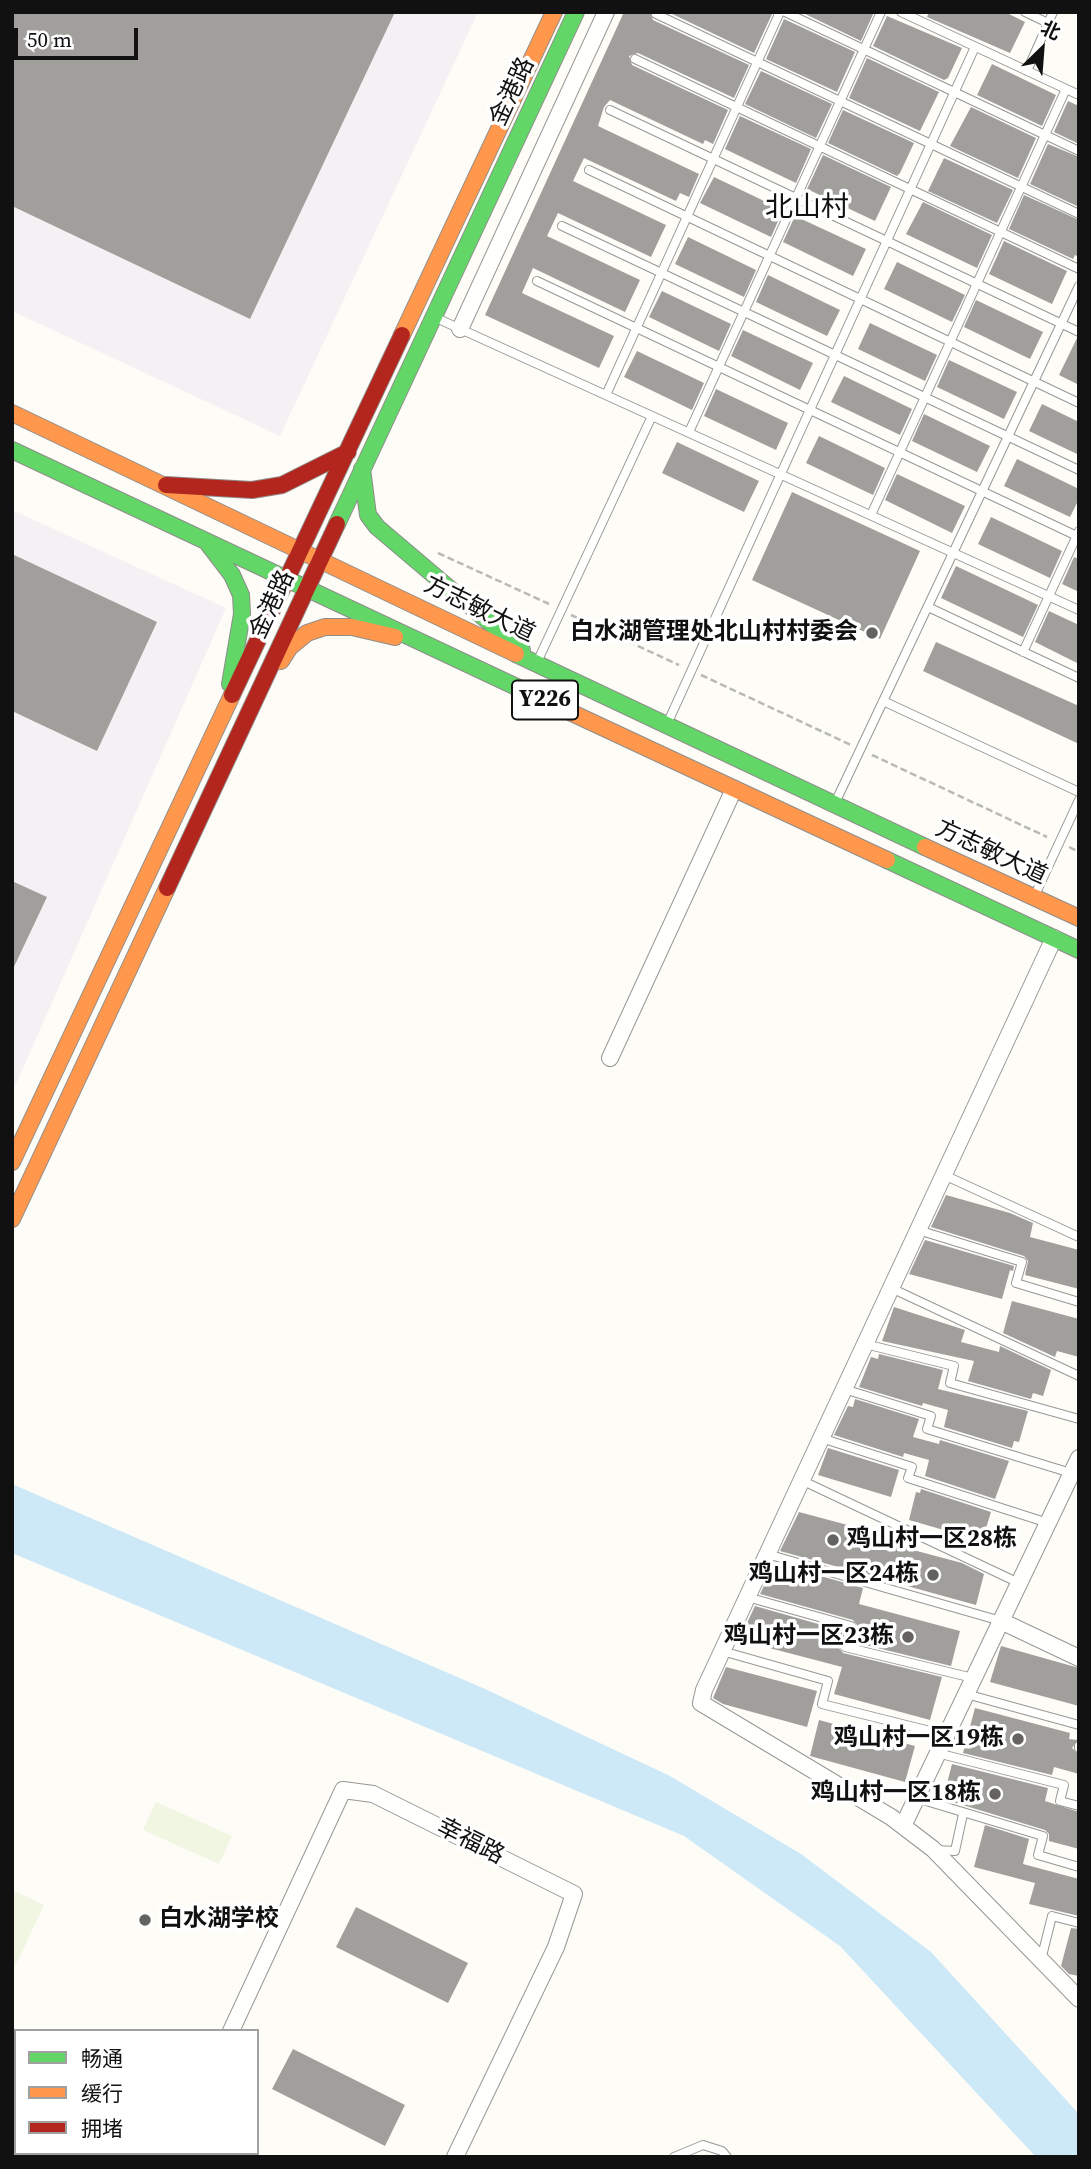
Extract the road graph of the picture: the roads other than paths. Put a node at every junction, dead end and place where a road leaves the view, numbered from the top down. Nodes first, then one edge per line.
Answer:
1 (554, 12) edge
2 (576, 12) edge
3 (606, 12) edge
4 (782, 12) edge
5 (881, 12) edge
6 (901, 12) edge
7 (1025, 12) edge
8 (1053, 12) edge
9 (656, 14) edge
10 (913, 15) edge
11 (1048, 23) junction
12 (975, 47) junction
13 (864, 50) junction
14 (635, 59) dead end
15 (757, 62) junction
16 (1027, 71) junction
17 (1066, 89) junction
18 (955, 92) junction
19 (1079, 95) edge
20 (841, 101) junction
21 (737, 107) junction
22 (610, 110) dead end
23 (1045, 135) junction
24 (932, 144) junction
25 (820, 146) junction
26 (1079, 151) edge
27 (713, 159) junction
28 (589, 170) dead end
29 (1021, 187) junction
30 (911, 190) junction
31 (796, 198) junction
32 (1079, 214) edge
33 (687, 217) junction
34 (562, 226) dead end
35 (1001, 232) junction
36 (888, 242) junction
37 (770, 256) junction
38 (1079, 269) edge
39 (661, 273) junction
40 (537, 281) dead end
41 (977, 284) junction
42 (1079, 286) edge
43 (861, 300) junction
44 (415, 309) junction
45 (744, 312) junction
46 (433, 317) junction
47 (1061, 324) junction
48 (636, 328) junction
49 (460, 329) junction
50 (1079, 332) edge
51 (950, 342) junction
52 (836, 355) junction
53 (719, 368) junction
54 (1034, 382) junction
55 (606, 395) junction
56 (925, 397) junction
57 (1079, 403) edge
58 (810, 411) junction
59 (12, 413) edge
60 (652, 416) junction
61 (689, 432) junction
62 (1008, 437) junction
63 (12, 450) edge
64 (348, 452) junction
65 (899, 453) junction
66 (362, 469) junction
67 (1079, 470) edge
68 (781, 474) junction
69 (164, 485) junction
70 (982, 492) junction
71 (871, 515) junction
72 (1078, 535) edge
73 (206, 541) junction
74 (302, 551) junction
75 (953, 553) junction
76 (320, 559) junction
77 (288, 580) junction
78 (306, 588) junction
79 (1048, 596) junction
80 (928, 607) junction
81 (1079, 610) edge
82 (422, 642) junction
83 (1023, 652) junction
84 (537, 663) junction
85 (1079, 678) edge
86 (883, 701) junction
87 (226, 710) junction
88 (246, 716) junction
89 (666, 725) junction
90 (734, 789) junction
91 (1079, 792) edge
92 (1079, 800) edge
93 (834, 805) junction
94 (1034, 898) junction
95 (1079, 918) edge
96 (1054, 938) junction
97 (1079, 950) edge
98 (610, 1058) dead end
99 (12, 1162) edge
100 (944, 1175) junction
101 (12, 1219) edge
102 (918, 1230) junction
103 (1079, 1237) edge
104 (891, 1288) junction
105 (1079, 1302) edge
106 (865, 1344) junction
107 (1079, 1376) edge
108 (844, 1389) junction
109 (1079, 1419) edge
110 (821, 1438) junction
111 (1075, 1466) edge
112 (801, 1480) junction
113 (1048, 1523) junction
114 (767, 1554) junction
115 (1019, 1583) junction
116 (747, 1597) junction
117 (1001, 1620) junction
118 (722, 1651) junction
119 (1079, 1658) edge
120 (973, 1678) junction
121 (965, 1694) junction
122 (1079, 1725) edge
123 (946, 1735) junction
124 (937, 1753) junction
125 (916, 1798) junction
126 (1079, 1806) edge
127 (963, 1814) junction
128 (903, 1826) junction
129 (933, 1849) junction
130 (1079, 1867) edge
131 (1079, 1923) edge
132 (1041, 1960) junction
133 (1079, 1999) edge
134 (232, 2029) edge
135 (456, 2157) edge
136 (674, 2157) edge
137 (727, 2157) edge

1 - 44 main road, 金港路
2 - 46 main road, 金港路
3 - 49 street
4 - 13 lane
4 - 15 lane
5 - 13 lane
6 - 10 lane
7 - 11 lane
8 - 11 lane
9 - 15 lane
10 - 12 lane
11 - 16 lane
12 - 16 lane
12 - 18 lane
13 - 18 lane
13 - 20 lane
14 - 21 lane
15 - 20 lane
15 - 21 lane
16 - 17 lane
17 - 19 lane
17 - 23 lane
18 - 23 lane
18 - 24 lane
20 - 24 lane
20 - 25 lane
21 - 25 lane
21 - 27 lane
22 - 27 lane
23 - 26 lane
23 - 29 lane
24 - 29 lane
24 - 30 lane
25 - 30 lane
25 - 31 lane
27 - 31 lane
27 - 33 lane
28 - 33 lane
29 - 32 lane
29 - 35 lane
30 - 35 lane
30 - 36 lane
31 - 36 lane
31 - 37 lane
33 - 37 lane
33 - 39 lane
34 - 39 lane
35 - 38 lane
35 - 41 lane
36 - 41 lane
36 - 43 lane
37 - 43 lane
37 - 45 lane
39 - 45 lane
39 - 48 lane
40 - 48 lane
41 - 47 lane
41 - 51 lane
42 - 47 lane
43 - 51 lane
43 - 52 lane
44 - 46 lane
44 - 64 main road, 金港路
45 - 52 lane
45 - 53 lane
46 - 49 lane
46 - 66 main road, 金港路
47 - 50 lane
47 - 54 lane
48 - 53 lane
48 - 55 lane
49 - 55 lane
51 - 54 lane
51 - 56 lane
52 - 56 lane
52 - 58 lane
53 - 58 lane
53 - 61 lane
54 - 57 lane
54 - 62 lane
55 - 60 lane
56 - 62 lane
56 - 65 lane
58 - 65 lane
58 - 68 lane
59 - 69 main road, 方志敏大道 / Y226
60 - 61 lane
60 - 84 lane
61 - 68 lane
62 - 67 lane
62 - 70 lane
63 - 73 main road, 方志敏大道 / Y226
64 - 69 main road
64 - 74 main road, 金港路
65 - 70 lane
65 - 71 lane
66 - 76 main road, 金港路
66 - 84 main road
68 - 71 lane
68 - 89 lane
69 - 74 main road, 方志敏大道 / Y226
70 - 72 lane
70 - 75 lane
71 - 75 lane
72 - 79 lane
73 - 77 main road, 方志敏大道 / Y226
73 - 87 main road
74 - 76 main road, 方志敏大道 / Y226
74 - 77 main road, 金港路
75 - 79 lane
75 - 80 lane
76 - 78 main road, 金港路
76 - 84 main road, 方志敏大道 / Y226
77 - 78 main road, 方志敏大道 / Y226
77 - 87 main road, 金港路
78 - 82 main road, 方志敏大道 / Y226
78 - 88 main road, 金港路
79 - 81 lane
79 - 83 lane
80 - 83 lane
80 - 86 lane
82 - 88 main road
82 - 90 main road, 方志敏大道 / Y226
83 - 85 lane
84 - 89 main road, 方志敏大道 / Y226
86 - 91 lane
86 - 93 lane
87 - 99 main road, 金港路
88 - 101 main road, 金港路
89 - 93 main road, 方志敏大道 / Y226
90 - 96 main road, 方志敏大道 / Y226
90 - 98 street
92 - 94 lane
93 - 94 main road, 方志敏大道 / Y226
94 - 95 main road, 方志敏大道 / Y226
96 - 97 main road, 方志敏大道 / Y226
96 - 100 street
100 - 102 street
100 - 103 lane
102 - 104 street
102 - 105 lane
104 - 106 street
104 - 107 lane
106 - 108 street
106 - 109 lane
108 - 110 street
108 - 111 lane
110 - 112 street
110 - 113 lane
111 - 113 street
112 - 114 street
112 - 115 lane
113 - 115 street
114 - 116 street
114 - 117 lane
115 - 117 street
116 - 118 street
116 - 120 lane
117 - 119 street
117 - 120 street
118 - 123 lane
118 - 128 street
120 - 121 street
121 - 122 lane
121 - 123 street
123 - 124 street
124 - 125 street
124 - 126 lane
125 - 127 lane
125 - 128 street
127 - 129 lane
127 - 130 lane
128 - 129 street
129 - 132 street
131 - 132 lane
132 - 133 street
134 - 135 street, 幸福路
136 - 137 lane

